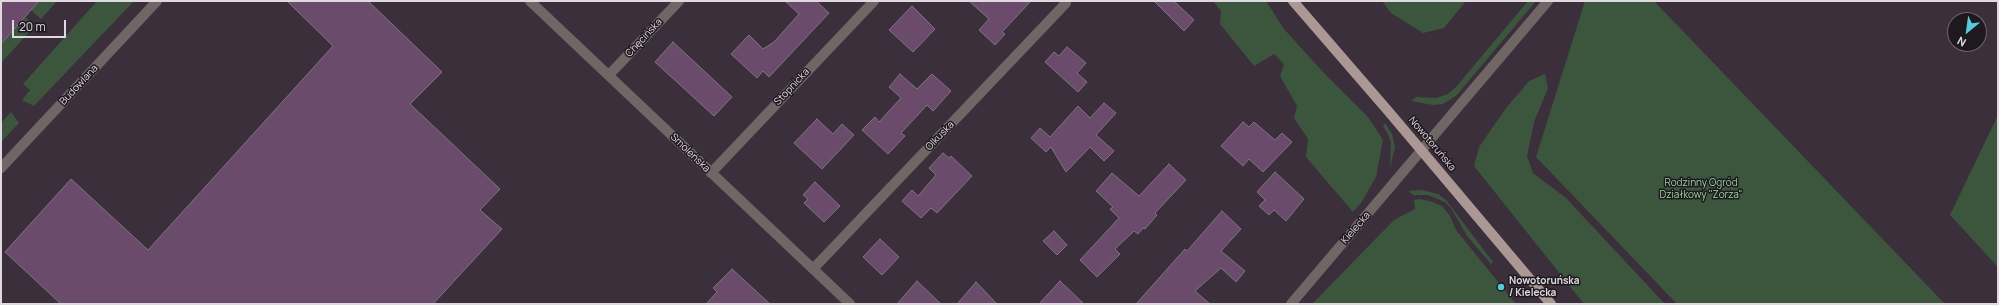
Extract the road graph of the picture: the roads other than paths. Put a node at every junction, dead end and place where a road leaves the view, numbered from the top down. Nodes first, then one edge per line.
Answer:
1 (157, 1) edge
2 (530, 1) edge
3 (678, 1) edge
4 (874, 1) edge
5 (1293, 1) edge
6 (1548, 1) edge
7 (1065, 2) edge
8 (609, 75) junction
9 (1422, 151) junction
10 (1, 168) edge
11 (711, 173) junction
12 (813, 269) junction
13 (850, 304) edge
14 (1291, 304) edge
15 (1551, 304) edge

1 - 10 street, Budowlana
2 - 8 street, Smoleńska
3 - 8 street, Chęcińska
4 - 11 street, Stopnicka
5 - 9 main road, Nowotoruńska
6 - 9 street, Kielecka
7 - 12 street, Olkuska
8 - 11 street, Smoleńska
9 - 14 street, Kielecka
9 - 15 main road, Nowotoruńska
11 - 12 street, Smoleńska
12 - 13 street, Smoleńska

